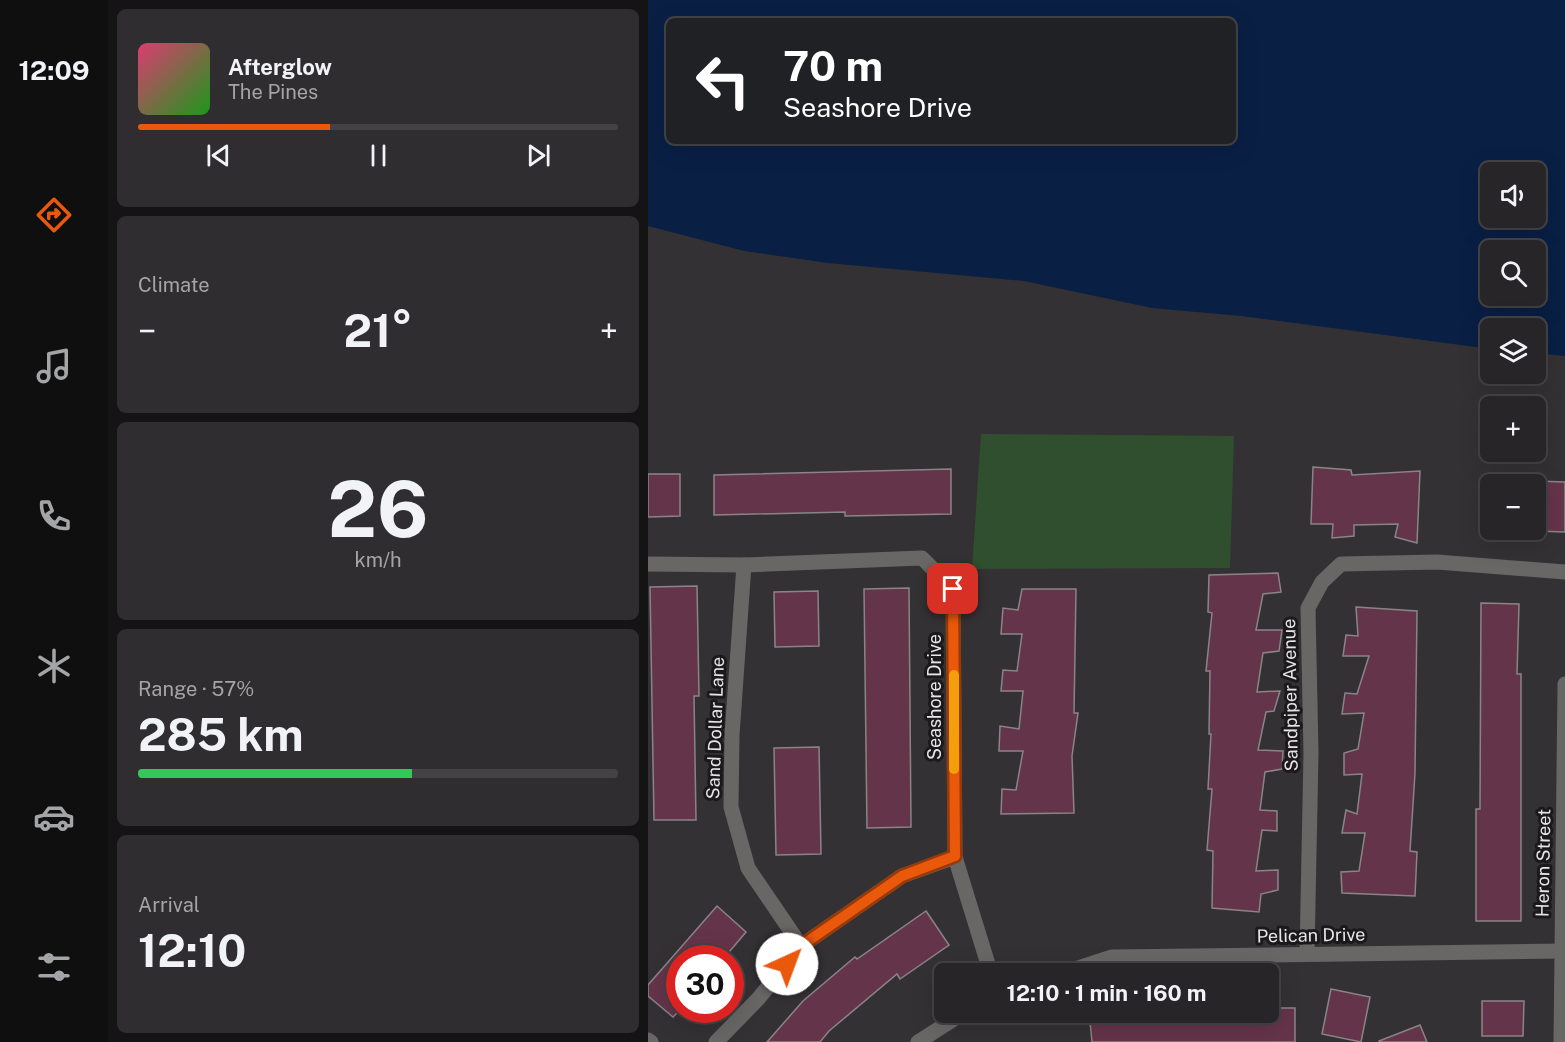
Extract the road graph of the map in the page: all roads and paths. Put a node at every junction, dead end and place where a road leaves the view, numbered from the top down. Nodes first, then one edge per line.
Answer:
1 (648, 564) edge
2 (744, 565) junction
3 (1565, 572) edge
4 (1565, 684) edge
5 (955, 856) junction
6 (801, 946) junction
7 (1563, 951) edge
8 (1306, 954) junction
9 (988, 963) edge
10 (1094, 963) edge
11 (948, 1023) edge
12 (716, 1042) edge
13 (918, 1042) edge
14 (1561, 1042) edge

1 - 2 street, Seashore Drive
2 - 5 street, Seashore Drive
2 - 6 street, Sand Dollar Lane
3 - 8 street, Sandpiper Avenue
4 - 7 street, Heron Street
5 - 6 street
5 - 9 street, Seashore Drive
6 - 12 street
7 - 8 street, Pelican Drive
7 - 14 street, Heron Street
8 - 10 street, Pelican Drive
11 - 13 street

